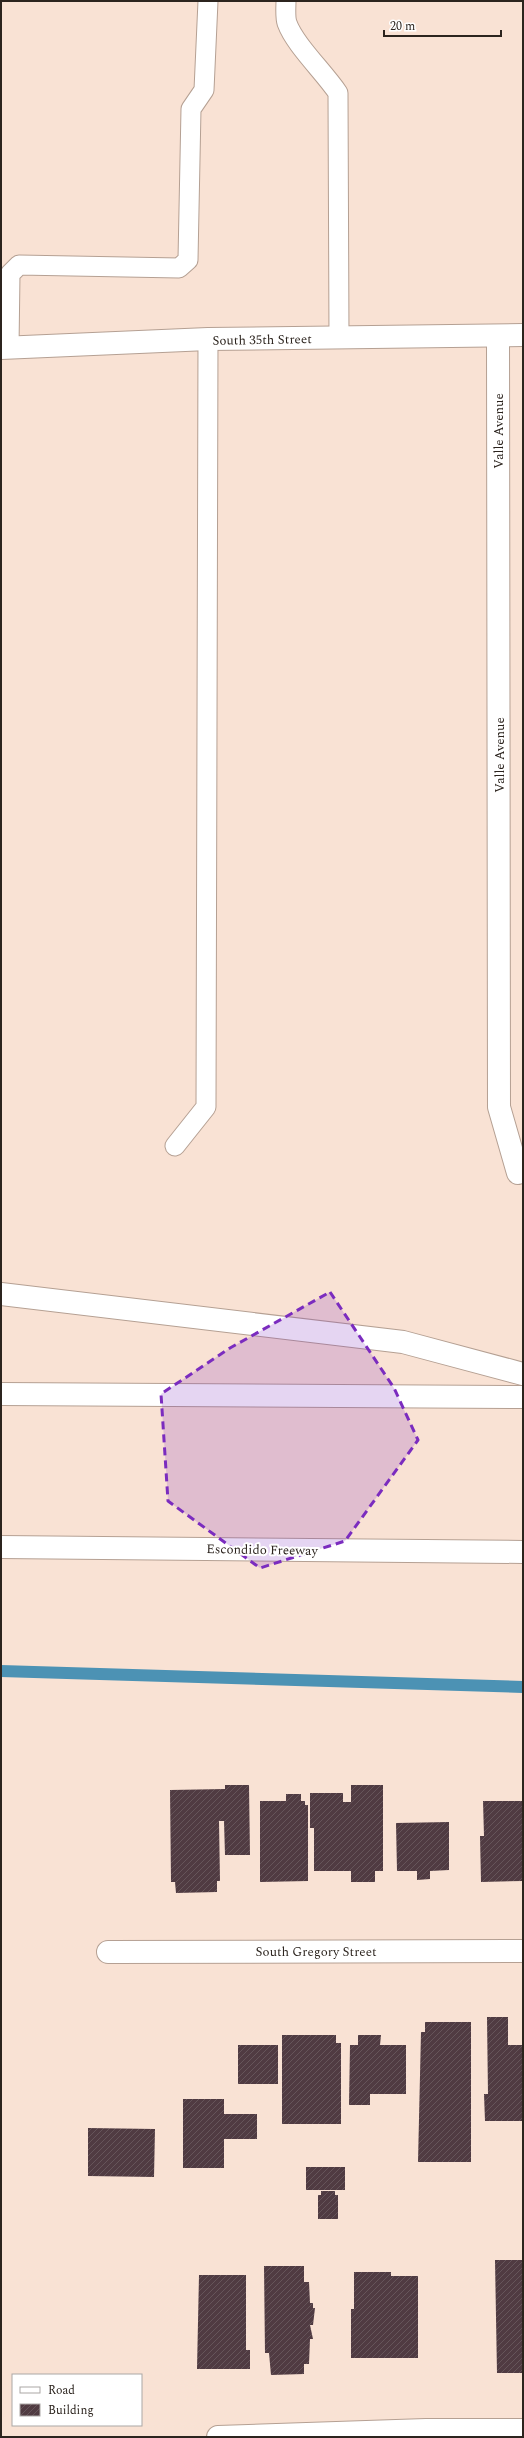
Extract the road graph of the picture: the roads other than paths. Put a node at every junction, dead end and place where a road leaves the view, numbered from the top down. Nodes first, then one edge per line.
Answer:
1 (208, 1) edge
2 (286, 1) edge
3 (498, 336) junction
4 (523, 336) edge
5 (339, 338) junction
6 (208, 339) junction
7 (5, 347) edge
8 (175, 1146) dead end
9 (518, 1173) dead end
10 (1, 1294) edge
11 (523, 1374) edge
12 (1, 1394) edge
13 (523, 1397) edge
14 (1, 1547) edge
15 (523, 1552) edge
16 (523, 1951) edge
17 (108, 1952) dead end
18 (523, 2430) edge
19 (218, 2437) edge

1 - 7 lane
2 - 5 lane
3 - 4 main road, South 35th Street
3 - 5 main road, South 35th Street
3 - 9 main road, Valle Avenue
5 - 6 main road, South 35th Street
6 - 7 main road, South 35th Street
6 - 8 lane
10 - 11 main road
12 - 13 main road
14 - 15 main road, Escondido Freeway
16 - 17 main road, South Gregory Street
18 - 19 main road

